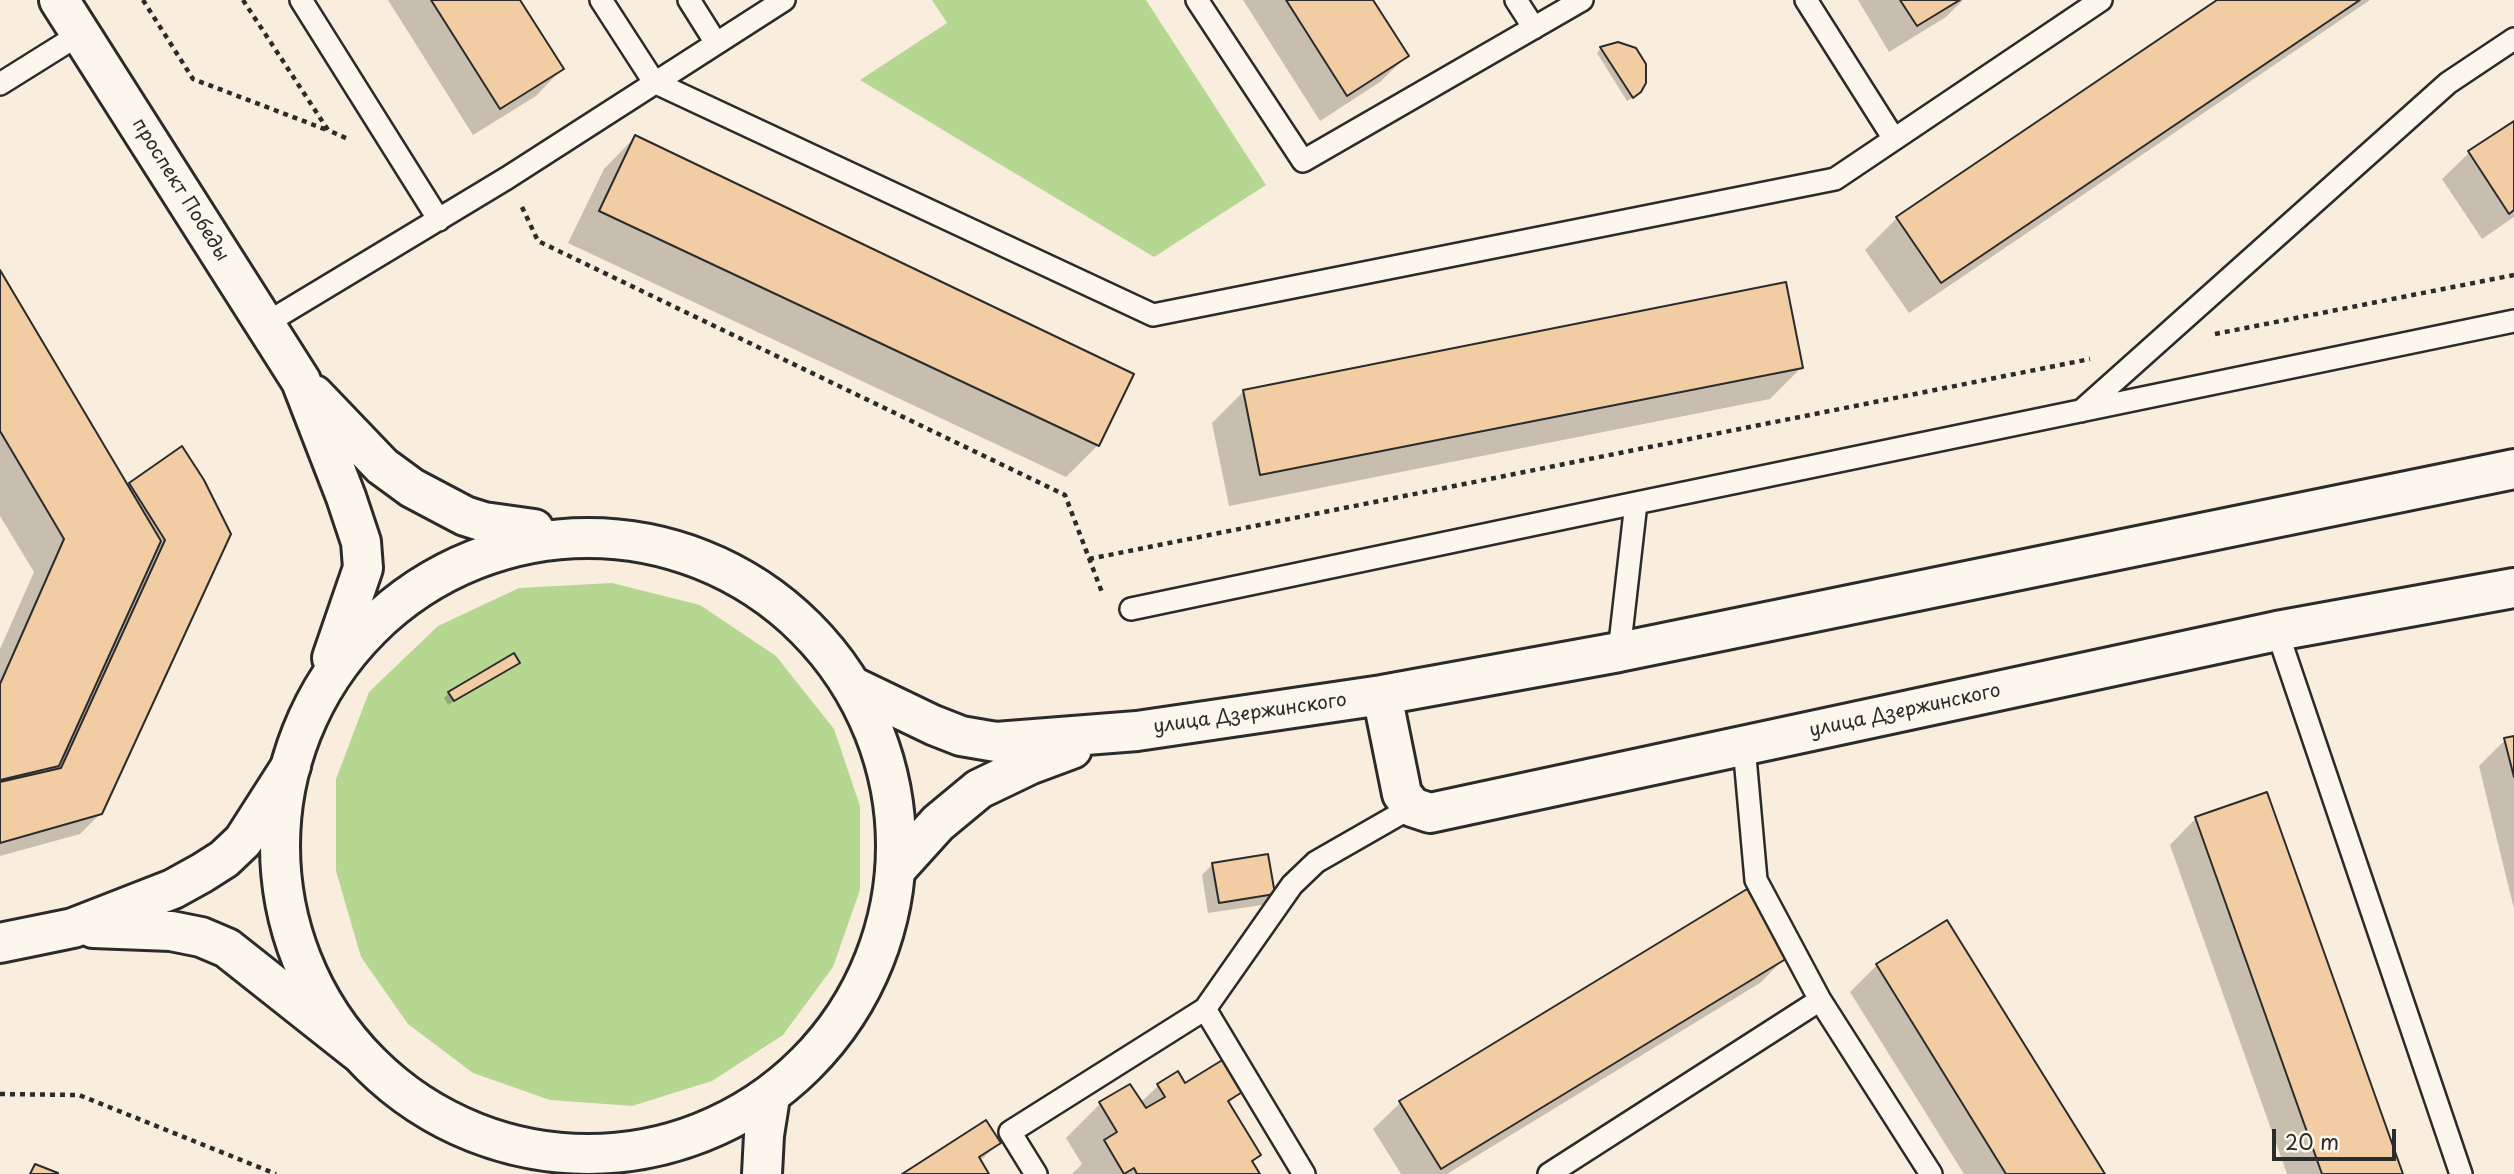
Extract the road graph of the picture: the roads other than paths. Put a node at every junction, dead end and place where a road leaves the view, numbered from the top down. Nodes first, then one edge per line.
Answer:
1 (59, 0) edge
2 (301, 0) edge
3 (601, 0) edge
4 (689, 0) edge
5 (784, 0) edge
6 (1197, 0) edge
7 (1516, 0) edge
8 (1583, 0) edge
9 (1806, 0) edge
10 (2101, 0) edge
11 (1534, 28) junction
12 (80, 34) junction
13 (2514, 39) edge
14 (716, 43) junction
15 (654, 82) junction
16 (0, 84) edge
17 (1894, 139) junction
18 (439, 220) junction
19 (2514, 321) edge
20 (265, 324) junction
21 (301, 381) junction
22 (2080, 411) junction
23 (2514, 469) edge
24 (1636, 503) junction
25 (573, 535) junction
26 (2514, 588) edge
27 (1131, 609) dead end
28 (2277, 631) junction
29 (1619, 652) junction
30 (854, 687) junction
31 (1382, 695) junction
32 (310, 719) junction
33 (1117, 733) junction
34 (1744, 746) junction
35 (291, 766) junction
36 (1412, 807) junction
37 (900, 866) junction
38 (73, 928) junction
39 (0, 943) edge
40 (1820, 1000) junction
41 (1205, 1009) junction
42 (357, 1051) junction
43 (770, 1097) junction
44 (567, 1156) junction
45 (612, 1174) edge
46 (762, 1174) edge
47 (1036, 1174) edge
48 (1304, 1174) edge
49 (1549, 1174) edge
50 (1931, 1174) edge
51 (2461, 1174) edge

1 - 12 main road, проспект Победы
2 - 18 lane
3 - 15 lane
4 - 14 lane
5 - 14 lane
6 - 11 lane
7 - 11 lane
8 - 11 lane
9 - 17 lane
10 - 17 lane
12 - 16 lane
12 - 20 main road, проспект Победы
13 - 22 lane
14 - 15 lane
15 - 17 lane
15 - 18 lane
18 - 20 lane
19 - 22 lane
20 - 21 main road, проспект Победы
21 - 25 main road, проспект Победы
21 - 32 main road, проспект Победы
22 - 24 lane
23 - 29 main road, улица Дзержинского
24 - 27 lane
24 - 29 lane
25 - 30 main road
25 - 32 main road
26 - 28 main road, улица Дзержинского
28 - 34 main road, улица Дзержинского
28 - 51 lane
29 - 31 main road, улица Дзержинского
30 - 33 main road, улица Дзержинского
30 - 37 main road
31 - 33 main road, улица Дзержинского
31 - 36 main road
32 - 35 main road
33 - 37 main road, улица Дзержинского
34 - 36 main road, улица Дзержинского
34 - 40 lane
35 - 38 main road
35 - 42 main road
36 - 41 lane
37 - 43 main road
38 - 39 main road
38 - 42 main road
40 - 49 lane
40 - 50 lane
41 - 47 lane
41 - 48 lane
42 - 44 main road
43 - 44 main road
43 - 46 main road
44 - 45 main road

